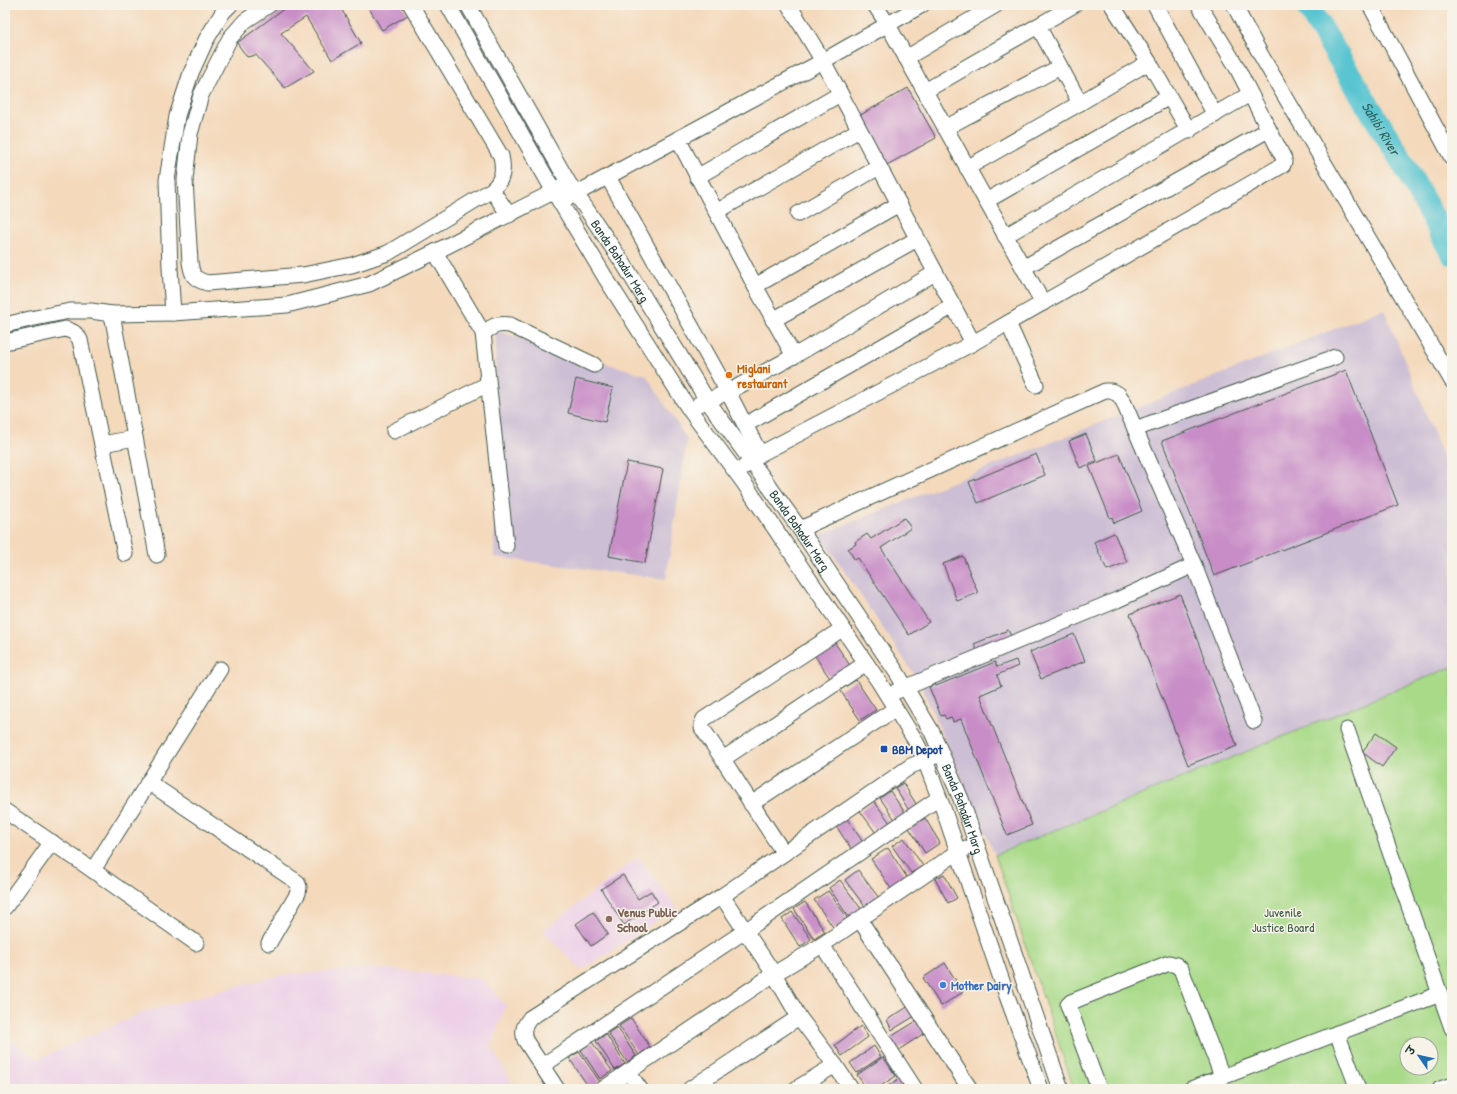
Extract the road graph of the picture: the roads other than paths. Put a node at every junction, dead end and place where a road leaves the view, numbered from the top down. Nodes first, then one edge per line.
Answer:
1 (230, 5) edge
2 (269, 5) edge
3 (411, 5) edge
4 (448, 5) edge
5 (468, 5) edge
6 (789, 5) edge
7 (875, 5) edge
8 (922, 5) edge
9 (996, 5) edge
10 (1074, 5) edge
11 (1112, 5) edge
12 (1155, 5) edge
13 (1199, 5) edge
14 (1234, 5) edge
15 (1370, 5) edge
16 (888, 25) junction
17 (1038, 26) junction
18 (906, 58) junction
19 (823, 61) junction
20 (1149, 62) junction
21 (1060, 66) junction
22 (925, 91) junction
23 (840, 94) junction
24 (1250, 94) junction
25 (1169, 97) junction
26 (1080, 103) junction
27 (1215, 115) junction
28 (945, 128) junction
29 (859, 130) junction
30 (1189, 130) junction
31 (1268, 130) junction
32 (678, 139) junction
33 (1452, 158) edge
34 (879, 167) junction
35 (968, 168) junction
36 (608, 177) junction
37 (697, 177) junction
38 (572, 188) junction
39 (492, 190) junction
40 (557, 196) junction
41 (986, 201) junction
42 (899, 204) junction
43 (716, 212) junction
44 (798, 214) dead end
45 (508, 215) junction
46 (1005, 236) junction
47 (917, 239) junction
48 (435, 252) junction
49 (1023, 268) junction
50 (935, 273) junction
51 (755, 286) junction
52 (1043, 304) junction
53 (953, 306) junction
54 (173, 313) junction
55 (112, 314) junction
56 (773, 320) junction
57 (1008, 323) junction
58 (5, 325) edge
59 (483, 333) junction
60 (5, 342) edge
61 (973, 343) junction
62 (794, 356) junction
63 (1335, 357) dead end
64 (594, 364) dead end
65 (1452, 381) edge
66 (488, 384) junction
67 (1036, 385) dead end
68 (728, 392) junction
69 (707, 400) junction
70 (689, 409) junction
71 (745, 425) junction
72 (1136, 430) junction
73 (394, 431) dead end
74 (135, 438) junction
75 (102, 444) junction
76 (756, 457) junction
77 (736, 472) junction
78 (800, 530) junction
79 (506, 546) dead end
80 (125, 554) dead end
81 (157, 555) dead end
82 (1194, 565) junction
83 (842, 629) junction
84 (866, 663) junction
85 (220, 670) dead end
86 (897, 673) junction
87 (879, 682) junction
88 (906, 687) junction
89 (887, 696) junction
90 (895, 709) junction
91 (1254, 721) dead end
92 (1347, 730) dead end
93 (942, 754) junction
94 (723, 759) junction
95 (926, 760) junction
96 (148, 782) junction
97 (939, 798) junction
98 (751, 804) junction
99 (5, 811) edge
100 (52, 842) junction
101 (977, 844) junction
102 (958, 852) junction
103 (784, 853) junction
104 (93, 870) junction
105 (722, 896) junction
106 (5, 907) edge
107 (860, 920) junction
108 (745, 931) junction
109 (196, 943) dead end
110 (269, 943) dead end
111 (822, 946) junction
112 (774, 974) junction
113 (1440, 994) junction
114 (798, 1017) junction
115 (1452, 1028) edge
116 (1337, 1033) junction
117 (835, 1065) junction
118 (542, 1066) junction
119 (628, 1072) junction
120 (1222, 1076) junction
121 (1452, 1085) edge
122 (557, 1089) edge
123 (603, 1089) edge
124 (640, 1089) edge
125 (690, 1089) edge
126 (796, 1089) edge
127 (851, 1089) edge
128 (915, 1089) edge
129 (970, 1089) edge
130 (1041, 1089) edge
131 (1061, 1089) edge
132 (1099, 1089) edge
133 (1191, 1089) edge
134 (1358, 1089) edge
135 (1440, 1089) edge

1 - 54 street
2 - 39 street
3 - 39 street
4 - 40 street, Banda Bahadur Marg
5 - 38 street, Banda Bahadur Marg
6 - 19 street
7 - 16 street
8 - 16 street
9 - 18 street
10 - 17 street
11 - 20 street
12 - 27 street
13 - 24 street
14 - 65 street
15 - 33 street
16 - 18 street
16 - 19 street
17 - 21 street
17 - 22 street
18 - 22 street
19 - 23 street
19 - 32 street
20 - 25 street
20 - 26 street
21 - 26 street
21 - 28 street
22 - 28 street
23 - 29 street
23 - 37 street
24 - 27 street
24 - 31 street
25 - 30 street
25 - 41 street
26 - 35 street
27 - 30 street
28 - 35 street
29 - 34 street
29 - 43 street
30 - 46 street
31 - 49 street
31 - 52 street
32 - 36 street
32 - 37 street
34 - 42 street
34 - 44 street
35 - 41 street
36 - 38 street
36 - 68 street
37 - 43 street
38 - 40 street
38 - 69 street, Banda Bahadur Marg
39 - 45 street
40 - 45 street
40 - 70 street, Banda Bahadur Marg
41 - 46 street
42 - 47 street
42 - 51 street
43 - 51 street
45 - 48 street
46 - 49 street
47 - 50 street
47 - 56 street
48 - 54 street
48 - 59 street
49 - 52 street
50 - 53 street
50 - 62 street
51 - 56 street
52 - 57 street
53 - 61 street
53 - 71 street
54 - 55 street
55 - 58 street
55 - 74 street
56 - 62 street
57 - 61 street
57 - 67 street
59 - 64 street
59 - 66 street
60 - 75 street
61 - 76 street
62 - 68 street
63 - 72 street
66 - 73 street
66 - 79 street
68 - 69 street
68 - 71 street
69 - 70 street
69 - 76 street, Banda Bahadur Marg
70 - 77 street, Banda Bahadur Marg
71 - 76 street
72 - 78 street
72 - 82 street
74 - 75 street
74 - 81 street
75 - 80 street
76 - 77 street
76 - 78 street, Banda Bahadur Marg
77 - 83 street, Banda Bahadur Marg
78 - 86 street, Banda Bahadur Marg
82 - 88 street
82 - 91 street
83 - 84 street, Banda Bahadur Marg
83 - 94 street
84 - 87 street, Banda Bahadur Marg
84 - 94 street
85 - 96 street
86 - 87 street
86 - 88 street, Banda Bahadur Marg
87 - 89 street, Banda Bahadur Marg
88 - 89 street
88 - 93 street, Banda Bahadur Marg
89 - 90 street, Banda Bahadur Marg
90 - 95 street, Banda Bahadur Marg
90 - 98 street
92 - 113 street
93 - 95 street
93 - 101 street, Banda Bahadur Marg
94 - 98 street
95 - 97 street, Banda Bahadur Marg
95 - 103 street
96 - 104 street
96 - 110 street
97 - 102 street, Banda Bahadur Marg
97 - 108 street
98 - 103 street
99 - 100 street
100 - 104 street
100 - 106 street
101 - 102 street
101 - 131 street, Banda Bahadur Marg
102 - 107 street
102 - 130 street, Banda Bahadur Marg
103 - 105 street
104 - 109 street
105 - 108 street
105 - 118 street
107 - 111 street
107 - 129 street
108 - 112 street
108 - 118 street
111 - 112 street
111 - 128 street
112 - 114 street
112 - 119 street
113 - 115 street
113 - 116 street
114 - 117 street
114 - 125 street
116 - 120 street
116 - 134 street
117 - 126 street
117 - 127 street
118 - 122 street
119 - 123 street
119 - 124 street
120 - 132 street
120 - 133 street
121 - 135 street

